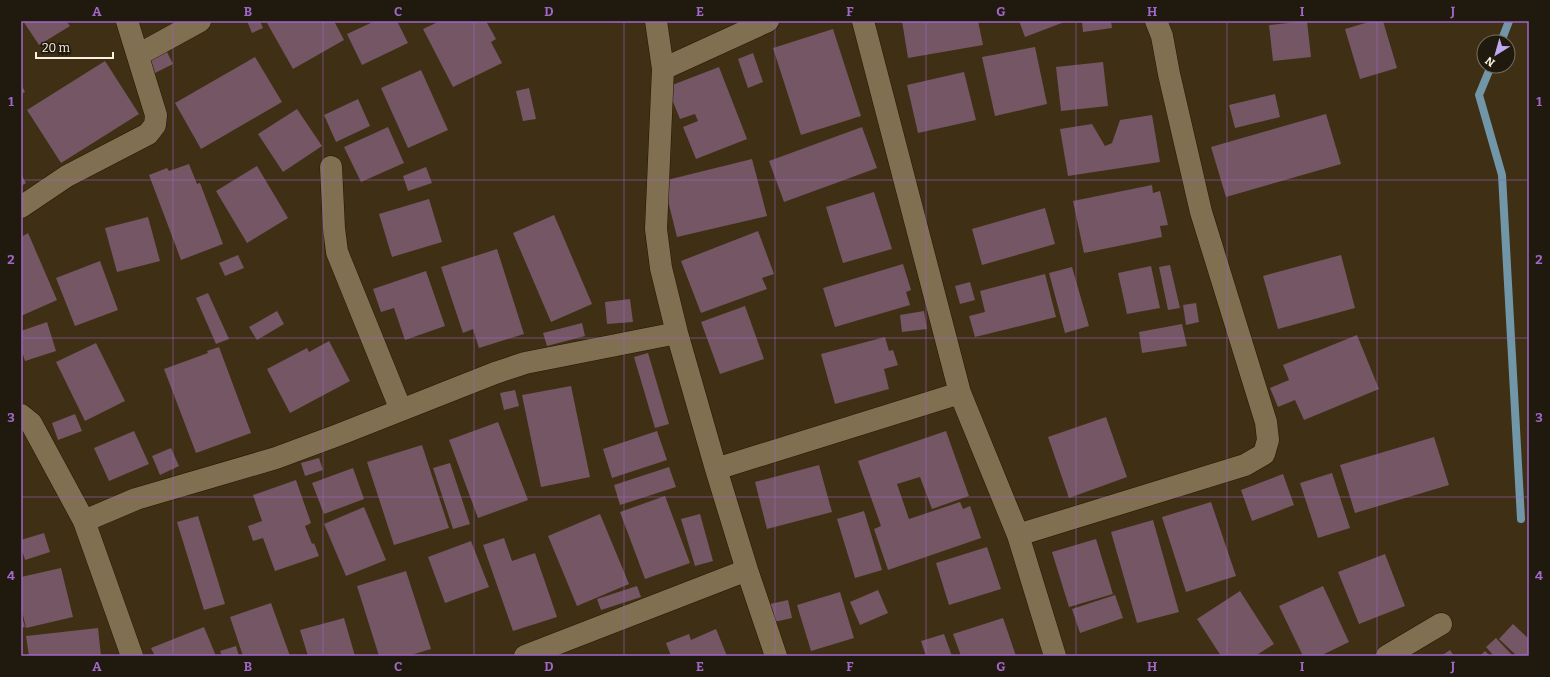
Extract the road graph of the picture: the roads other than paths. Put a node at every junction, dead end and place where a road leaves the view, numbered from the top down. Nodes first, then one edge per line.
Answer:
1 (127, 21) edge
2 (200, 21) edge
3 (656, 21) edge
4 (768, 21) edge
5 (863, 21) edge
6 (1156, 21) edge
7 (138, 55) junction
8 (663, 69) junction
9 (332, 167) dead end
10 (21, 207) edge
11 (677, 332) junction
12 (960, 393) junction
13 (401, 410) junction
14 (21, 415) edge
15 (716, 469) junction
16 (84, 521) junction
17 (1018, 535) junction
18 (747, 570) junction
19 (1441, 624) dead end
20 (132, 656) edge
21 (525, 656) edge
22 (776, 656) edge
23 (1055, 656) edge
24 (1387, 656) edge

1 - 7 street
2 - 7 street
3 - 8 street
4 - 8 street
5 - 12 street
6 - 17 street
7 - 10 street
8 - 11 street
9 - 13 street
11 - 13 street
11 - 15 street
12 - 15 street
12 - 17 street
13 - 16 street
14 - 16 street
15 - 18 street
16 - 20 street
17 - 23 street
18 - 21 street
18 - 22 street
19 - 24 street

